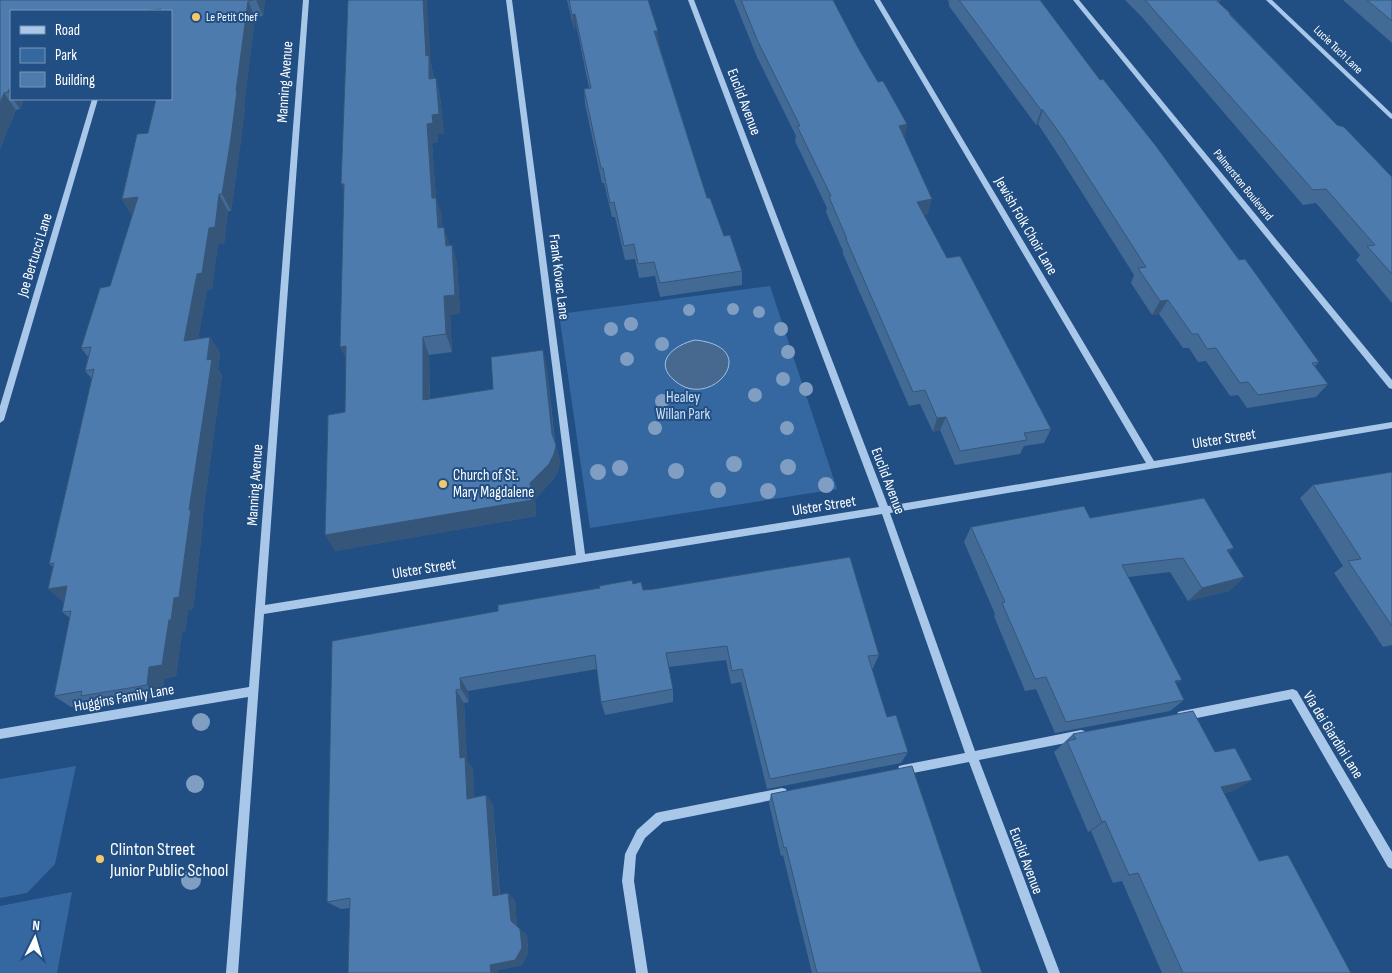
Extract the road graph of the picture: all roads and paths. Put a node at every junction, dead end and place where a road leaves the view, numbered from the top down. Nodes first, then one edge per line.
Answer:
1 (306, 0) edge
2 (509, 0) edge
3 (691, 0) edge
4 (877, 0) edge
5 (1076, 0) edge
6 (1269, 0) edge
7 (95, 100) edge
8 (1392, 117) edge
9 (1392, 386) edge
10 (0, 420) edge
11 (1392, 425) edge
12 (1152, 465) junction
13 (885, 510) junction
14 (581, 558) junction
15 (260, 610) junction
16 (253, 691) junction
17 (1166, 719) edge
18 (0, 734) edge
19 (1089, 734) edge
20 (972, 757) junction
21 (894, 771) edge
22 (797, 790) edge
23 (1392, 863) edge
24 (232, 973) edge
25 (642, 973) edge
26 (1054, 973) edge

1 - 15 street, Manning Avenue
2 - 14 street, Frank Kovac Lane
3 - 13 street, Euclid Avenue
4 - 12 street, Jewish Folk Choir Lane
5 - 9 street, Palmerston Boulevard
6 - 8 street, Lucie Tuch Lane
7 - 10 street, Joe Bertucci Lane
11 - 12 street, Ulster Street
12 - 13 street, Ulster Street
13 - 14 street, Ulster Street
13 - 20 street, Euclid Avenue
14 - 15 street, Ulster Street
15 - 16 street, Manning Avenue
16 - 18 street, Huggins Family Lane
16 - 24 street, Manning Avenue
17 - 23 street, Via dei Giardini Lane
19 - 20 street
20 - 21 street
20 - 26 street, Euclid Avenue
22 - 25 street

